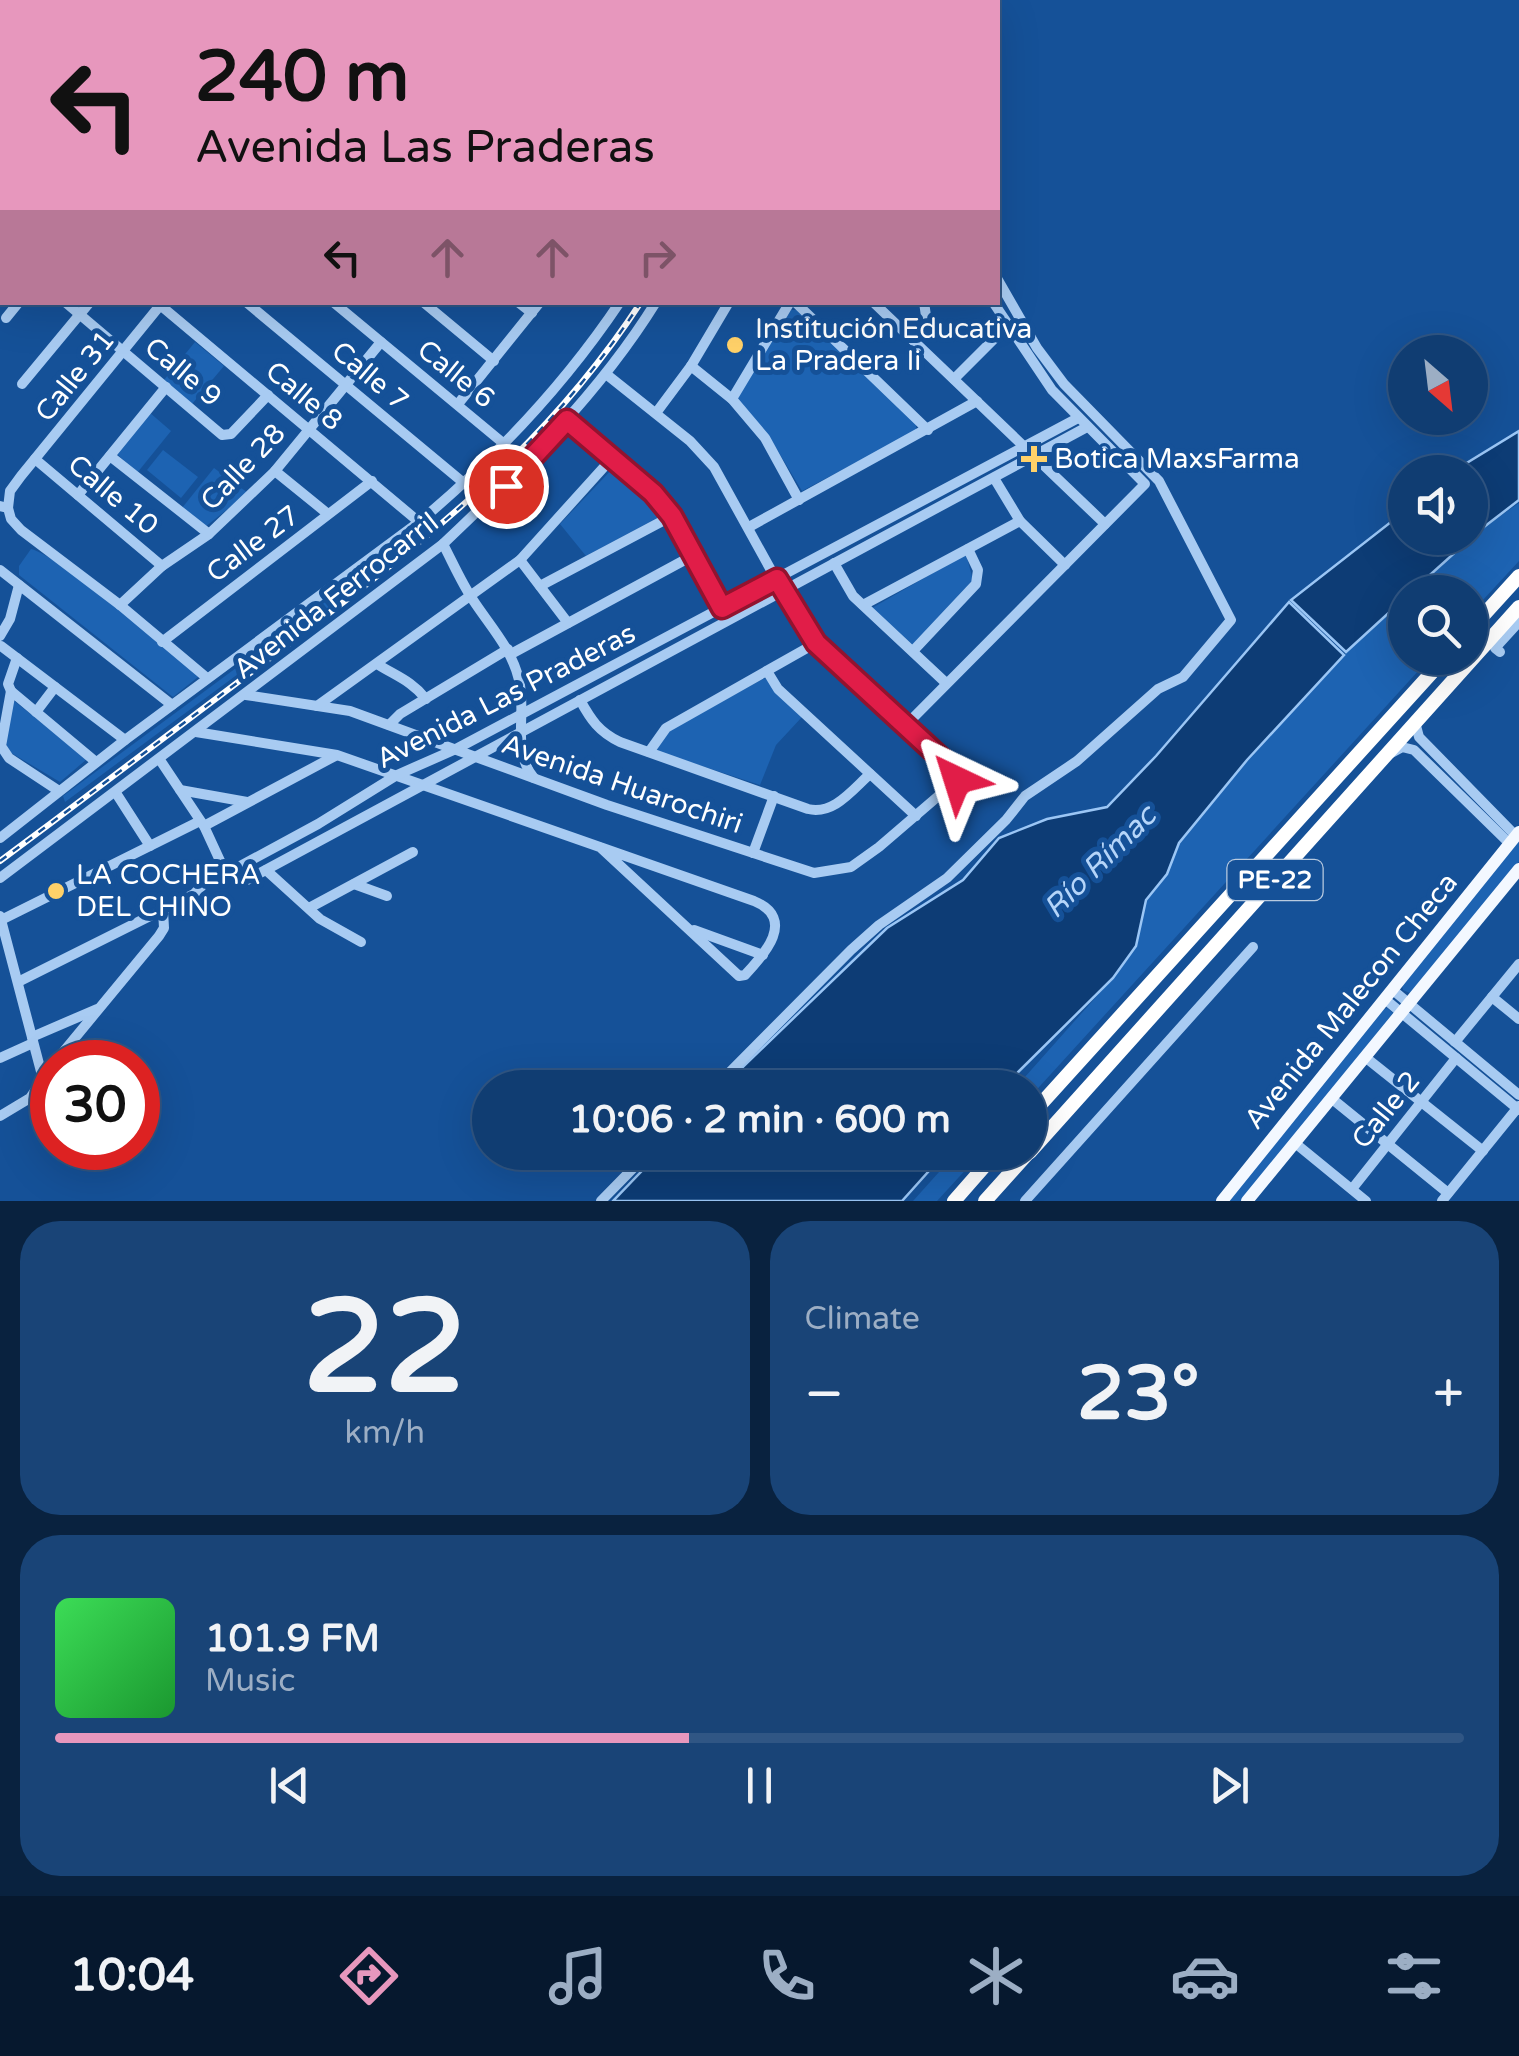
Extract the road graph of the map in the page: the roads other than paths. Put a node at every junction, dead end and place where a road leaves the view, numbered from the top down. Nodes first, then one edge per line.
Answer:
1 (1000, 283) edge
2 (16, 305) edge
3 (68, 305) edge
4 (88, 305) edge
5 (160, 305) edge
6 (162, 305) edge
7 (250, 305) edge
8 (337, 305) edge
9 (426, 305) edge
10 (522, 305) edge
11 (538, 305) edge
12 (618, 305) edge
13 (654, 305) edge
14 (727, 305) edge
15 (790, 305) edge
16 (795, 305) edge
17 (876, 305) edge
18 (924, 305) edge
19 (995, 305) edge
20 (532, 313) junction
21 (80, 315) junction
22 (6, 318) dead end
23 (1006, 327) junction
24 (912, 340) junction
25 (381, 342) junction
26 (124, 352) junction
27 (494, 361) junction
28 (691, 366) junction
29 (606, 374) junction
30 (954, 379) junction
31 (22, 384) dead end
32 (346, 385) junction
33 (166, 387) junction
34 (268, 395) junction
35 (732, 399) junction
36 (977, 401) junction
37 (458, 404) junction
38 (656, 413) junction
39 (567, 420) junction
40 (1082, 422) junction
41 (309, 429) junction
42 (928, 430) junction
43 (504, 443) junction
44 (1025, 446) junction
45 (110, 456) junction
46 (613, 456) junction
47 (1034, 456) junction
48 (35, 459) junction
49 (275, 471) junction
50 (994, 478) junction
51 (372, 481) junction
52 (465, 484) junction
53 (78, 495) junction
54 (800, 500) junction
55 (4, 507) edge
56 (328, 514) junction
57 (672, 516) junction
58 (1020, 521) junction
59 (419, 522) junction
60 (1104, 524) junction
61 (749, 527) junction
62 (210, 534) junction
63 (443, 544) junction
64 (968, 549) junction
65 (692, 556) junction
66 (520, 560) junction
67 (834, 563) junction
68 (1065, 564) junction
69 (162, 566) junction
70 (0, 570) edge
71 (1519, 576) edge
72 (777, 579) junction
73 (19, 585) junction
74 (540, 586) junction
75 (783, 591) junction
76 (471, 597) junction
77 (120, 605) junction
78 (862, 605) junction
79 (1519, 606) edge
80 (722, 608) junction
81 (1488, 610) edge
82 (728, 621) junction
83 (1519, 622) edge
84 (568, 624) junction
85 (0, 636) edge
86 (162, 642) junction
87 (816, 643) junction
88 (1, 646) edge
89 (913, 651) junction
90 (509, 652) junction
91 (1500, 652) dead end
92 (16, 658) junction
93 (377, 664) junction
94 (767, 671) junction
95 (1430, 675) edge
96 (208, 678) junction
97 (946, 683) junction
98 (56, 687) junction
99 (10, 691) junction
100 (246, 695) junction
101 (426, 699) junction
102 (580, 700) junction
103 (172, 706) junction
104 (317, 707) junction
105 (36, 712) junction
106 (524, 713) junction
107 (1416, 721) junction
108 (906, 725) junction
109 (389, 726) junction
110 (196, 732) junction
111 (522, 732) junction
112 (126, 740) junction
113 (456, 749) junction
114 (649, 752) junction
115 (337, 755) junction
116 (476, 756) junction
117 (1386, 756) junction
118 (160, 760) junction
119 (96, 762) junction
120 (870, 774) junction
121 (396, 776) junction
122 (535, 780) junction
123 (423, 785) junction
124 (59, 790) junction
125 (180, 790) junction
126 (116, 794) junction
127 (774, 796) junction
128 (248, 803) junction
129 (916, 816) junction
130 (202, 824) junction
131 (1515, 837) edge
132 (0, 838) edge
133 (150, 846) junction
134 (600, 847) junction
135 (413, 852) dead end
136 (753, 853) junction
137 (228, 867) junction
138 (1519, 869) edge
139 (266, 870) junction
140 (0, 878) edge
141 (354, 884) junction
142 (387, 896) dead end
143 (309, 908) junction
144 (163, 910) junction
145 (1, 918) edge
146 (688, 928) junction
147 (361, 942) dead end
148 (1253, 947) dead end
149 (763, 955) junction
150 (1519, 964) edge
151 (18, 982) junction
152 (1390, 996) junction
153 (1492, 997) junction
154 (98, 1008) junction
155 (1405, 1008) junction
156 (1519, 1019) edge
157 (32, 1040) joint
158 (73, 1040) edge
159 (30, 1041) edge
160 (1455, 1042) junction
161 (1366, 1057) junction
162 (0, 1058) edge
163 (1456, 1058) junction
164 (732, 1070) edge
165 (1519, 1094) edge
166 (30, 1095) edge
167 (1047, 1097) edge
168 (1331, 1098) junction
169 (1422, 1103) junction
170 (1518, 1108) edge
171 (0, 1116) edge
172 (1047, 1133) edge
173 (1295, 1142) junction
174 (1388, 1144) junction
175 (1483, 1151) junction
176 (631, 1170) edge
177 (982, 1170) edge
178 (1013, 1170) edge
179 (1352, 1189) junction
180 (1029, 1196) edge
181 (1445, 1197) edge
182 (601, 1201) edge
183 (954, 1201) edge
184 (985, 1201) edge
185 (1044, 1201) edge
186 (1222, 1201) edge
187 (1246, 1201) edge
188 (1366, 1201) edge

1 - 164 street
2 - 22 street
3 - 21 street, Calle 9
4 - 21 street
5 - 26 street, Calle 31
6 - 34 street, Calle 8
7 - 32 street, Calle 7
8 - 25 street, Calle 6
9 - 27 street
10 - 20 street
11 - 20 street
12 - 43 street, Avenida Ferrocarril
13 - 29 street, Avenida Ferrocarril
14 - 28 street
15 - 35 street
16 - 42 street
17 - 24 street
18 - 24 street
19 - 23 street
20 - 27 street
21 - 26 street, Calle 9
21 - 31 street
23 - 30 street
23 - 40 street
24 - 30 street
25 - 32 street, Calle 28
25 - 37 street, Calle 6
26 - 33 street, Calle 9
26 - 48 street, Calle 31
27 - 37 street
28 - 35 street
28 - 38 street
29 - 38 street
29 - 39 street, Avenida Ferrocarril
30 - 36 street
32 - 41 street, Calle 28
32 - 52 street, Calle 7
33 - 34 street, Calle 9
33 - 45 street
34 - 41 street, Calle 8
35 - 54 street
36 - 42 street
36 - 44 street
37 - 43 street, Calle 6
38 - 61 street
39 - 46 street
39 - 63 street, Avenida Ferrocarril
40 - 44 street, Avenida Las Praderas
40 - 47 street, Avenida Las Praderas
40 - 60 street
41 - 49 street, Calle 28
41 - 51 street, Calle 8
42 - 54 street
43 - 52 street, Avenida Ferrocarril
44 - 47 street
44 - 72 street, Avenida Las Praderas
45 - 53 street
45 - 62 street
46 - 57 street
46 - 66 street
47 - 50 street, Avenida Las Praderas
47 - 60 street
48 - 53 street, Calle 10
48 - 55 street, Calle 31
49 - 56 street
49 - 62 street, Calle 28
50 - 58 street
50 - 67 street, Avenida Las Praderas
51 - 56 street, Calle 27
51 - 59 street, Calle 8
52 - 59 street, Avenida Ferrocarril
53 - 69 street, Calle 10
54 - 61 street
55 - 77 street
56 - 86 street, Calle 27
57 - 65 street
57 - 74 street
58 - 64 street
58 - 68 street
59 - 96 street, Avenida Ferrocarril
60 - 68 street
61 - 72 street
62 - 69 street, Calle 28
63 - 76 street
63 - 100 street, Avenida Ferrocarril
64 - 78 street
64 - 89 street
65 - 80 street
65 - 84 street
66 - 74 street
66 - 76 street
67 - 75 street, Avenida Las Praderas
67 - 78 street
68 - 97 street
69 - 77 street, Calle 28
70 - 73 street
71 - 81 highway
72 - 75 street
72 - 80 street, Avenida Las Praderas
73 - 85 street
73 - 103 street
74 - 84 street
75 - 82 street, Avenida Las Praderas
75 - 87 street
76 - 90 street
76 - 93 street
77 - 86 street
78 - 89 street
79 - 107 highway, PE-22
80 - 82 street
80 - 106 street, Avenida Las Praderas
82 - 102 street, Avenida Las Praderas
83 - 91 street
84 - 90 street
86 - 96 street
87 - 94 street
87 - 108 street
88 - 92 street
89 - 97 street
90 - 101 street
90 - 106 street
92 - 98 street
92 - 99 street
93 - 101 street
93 - 104 street
94 - 114 street
94 - 120 street
95 - 167 highway, PE-22
96 - 103 street, Avenida Ferrocarril
97 - 108 street
98 - 105 street
98 - 112 street
99 - 105 street
99 - 124 street
100 - 104 street, Avenida Huarochiri
100 - 110 street, Avenida Ferrocarril
101 - 109 street
102 - 111 street, Avenida Las Praderas
102 - 114 street
103 - 112 street, Avenida Ferrocarril
104 - 109 street, Avenida Huarochiri
105 - 119 street
106 - 111 street
106 - 113 street, Avenida Las Praderas
107 - 117 highway, PE-22
107 - 131 street
108 - 129 street, Avenida Huarochiri
109 - 113 street, Avenida Huarochiri
110 - 115 street
110 - 118 street, Avenida Ferrocarril
111 - 116 street, Avenida Las Praderas
111 - 122 street
112 - 119 street, Avenida Ferrocarril
113 - 116 street, Avenida Huarochiri
113 - 121 street, Avenida Las Praderas
114 - 127 street
115 - 121 street
115 - 128 street
116 - 122 street, Avenida Huarochiri
116 - 123 street, Avenida Las Praderas
117 - 131 street
117 - 172 highway, PE-22
118 - 125 street
118 - 126 street, Avenida Ferrocarril
119 - 124 street, Avenida Ferrocarril
120 - 127 street
120 - 129 street
121 - 123 street
121 - 137 street, Avenida Las Praderas
122 - 136 street, Avenida Huarochiri
123 - 134 street
123 - 139 street, Avenida Las Praderas
124 - 132 street, Avenida Ferrocarril
125 - 128 street
125 - 130 street
126 - 133 street
126 - 140 street, Avenida Ferrocarril
127 - 136 street
128 - 130 street
129 - 136 street, Avenida Huarochiri
130 - 133 street
130 - 137 street
131 - 152 main road, Avenida Malecon Checa
133 - 145 street
134 - 146 street
134 - 149 street
135 - 141 street
137 - 139 street, Avenida Las Praderas
137 - 144 street, Avenida Las Praderas
138 - 155 main road, Avenida Malecon Checa
139 - 143 street
141 - 142 street
141 - 143 street
143 - 147 street
144 - 151 street, Avenida Las Praderas
144 - 154 street
145 - 151 street
146 - 149 street
146 - 149 street
148 - 180 street
150 - 153 street
151 - 157 street
152 - 155 street
152 - 186 main road, Avenida Malecon Checa
153 - 156 street
153 - 160 street
154 - 157 street
154 - 158 street
155 - 160 street
155 - 161 main road, Avenida Malecon Checa
155 - 163 street
159 - 162 street
160 - 165 street
161 - 168 main road, Avenida Malecon Checa
161 - 169 street
163 - 169 street, Calle 2
163 - 170 street
166 - 171 street
168 - 173 main road, Avenida Malecon Checa
168 - 174 street
169 - 174 street, Calle 2
169 - 175 street
170 - 175 street
173 - 179 street
173 - 187 main road, Avenida Malecon Checa
174 - 179 street, Calle 2
174 - 181 street
175 - 181 street
176 - 182 street
177 - 183 highway
178 - 184 highway, PE-22
179 - 188 street
180 - 185 street

